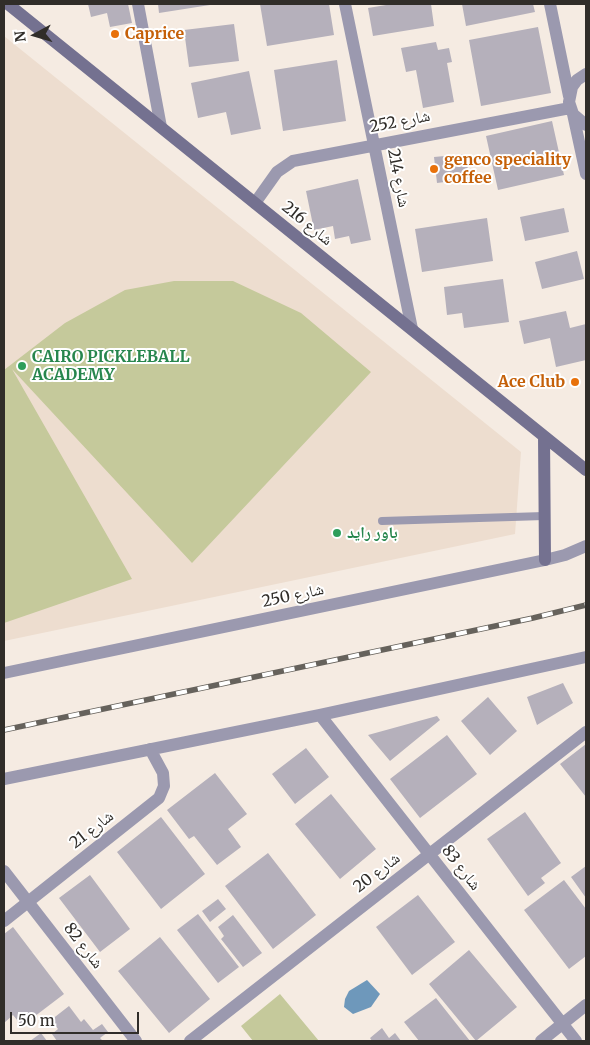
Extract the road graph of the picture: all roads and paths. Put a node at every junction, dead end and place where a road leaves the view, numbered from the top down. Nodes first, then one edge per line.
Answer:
1 (8, 4) edge
2 (138, 4) edge
3 (345, 4) edge
4 (550, 4) edge
5 (586, 74) edge
6 (571, 106) junction
7 (586, 125) edge
8 (161, 127) junction
9 (375, 144) junction
10 (586, 174) edge
11 (255, 203) junction
12 (412, 329) junction
13 (544, 436) junction
14 (586, 470) edge
15 (544, 516) junction
16 (382, 521) dead end
17 (586, 546) edge
18 (545, 560) junction
19 (586, 656) edge
20 (4, 673) edge
21 (320, 715) junction
22 (586, 732) edge
23 (150, 748) junction
24 (4, 779) edge
25 (429, 853) junction
26 (4, 871) edge
27 (28, 902) junction
28 (4, 921) edge
29 (586, 1005) edge
30 (563, 1023) junction
31 (136, 1041) edge
32 (190, 1041) edge
33 (541, 1041) edge
34 (576, 1041) edge

1 - 8 main road, شارع 216
2 - 8 street
3 - 9 street, شارع 214
4 - 6 street
5 - 6 street
6 - 7 street
6 - 9 street, شارع 252
6 - 10 street
8 - 11 main road, شارع 216
9 - 11 street, شارع 252
9 - 12 street, شارع 214
11 - 12 main road, شارع 216
12 - 13 main road, شارع 216
13 - 14 main road, شارع 216
13 - 15 main road
15 - 16 lane
15 - 18 main road
17 - 18 street, شارع 250
18 - 20 street, شارع 250
19 - 21 street
21 - 23 street
21 - 25 street, شارع 83
22 - 25 street, شارع 20
23 - 24 street
23 - 27 street, شارع 21
25 - 30 street, شارع 83
25 - 32 street, شارع 20
26 - 27 street, شارع 82
27 - 28 street, شارع 21
27 - 31 street, شارع 82
29 - 30 street
30 - 33 street
30 - 34 street, شارع 83

